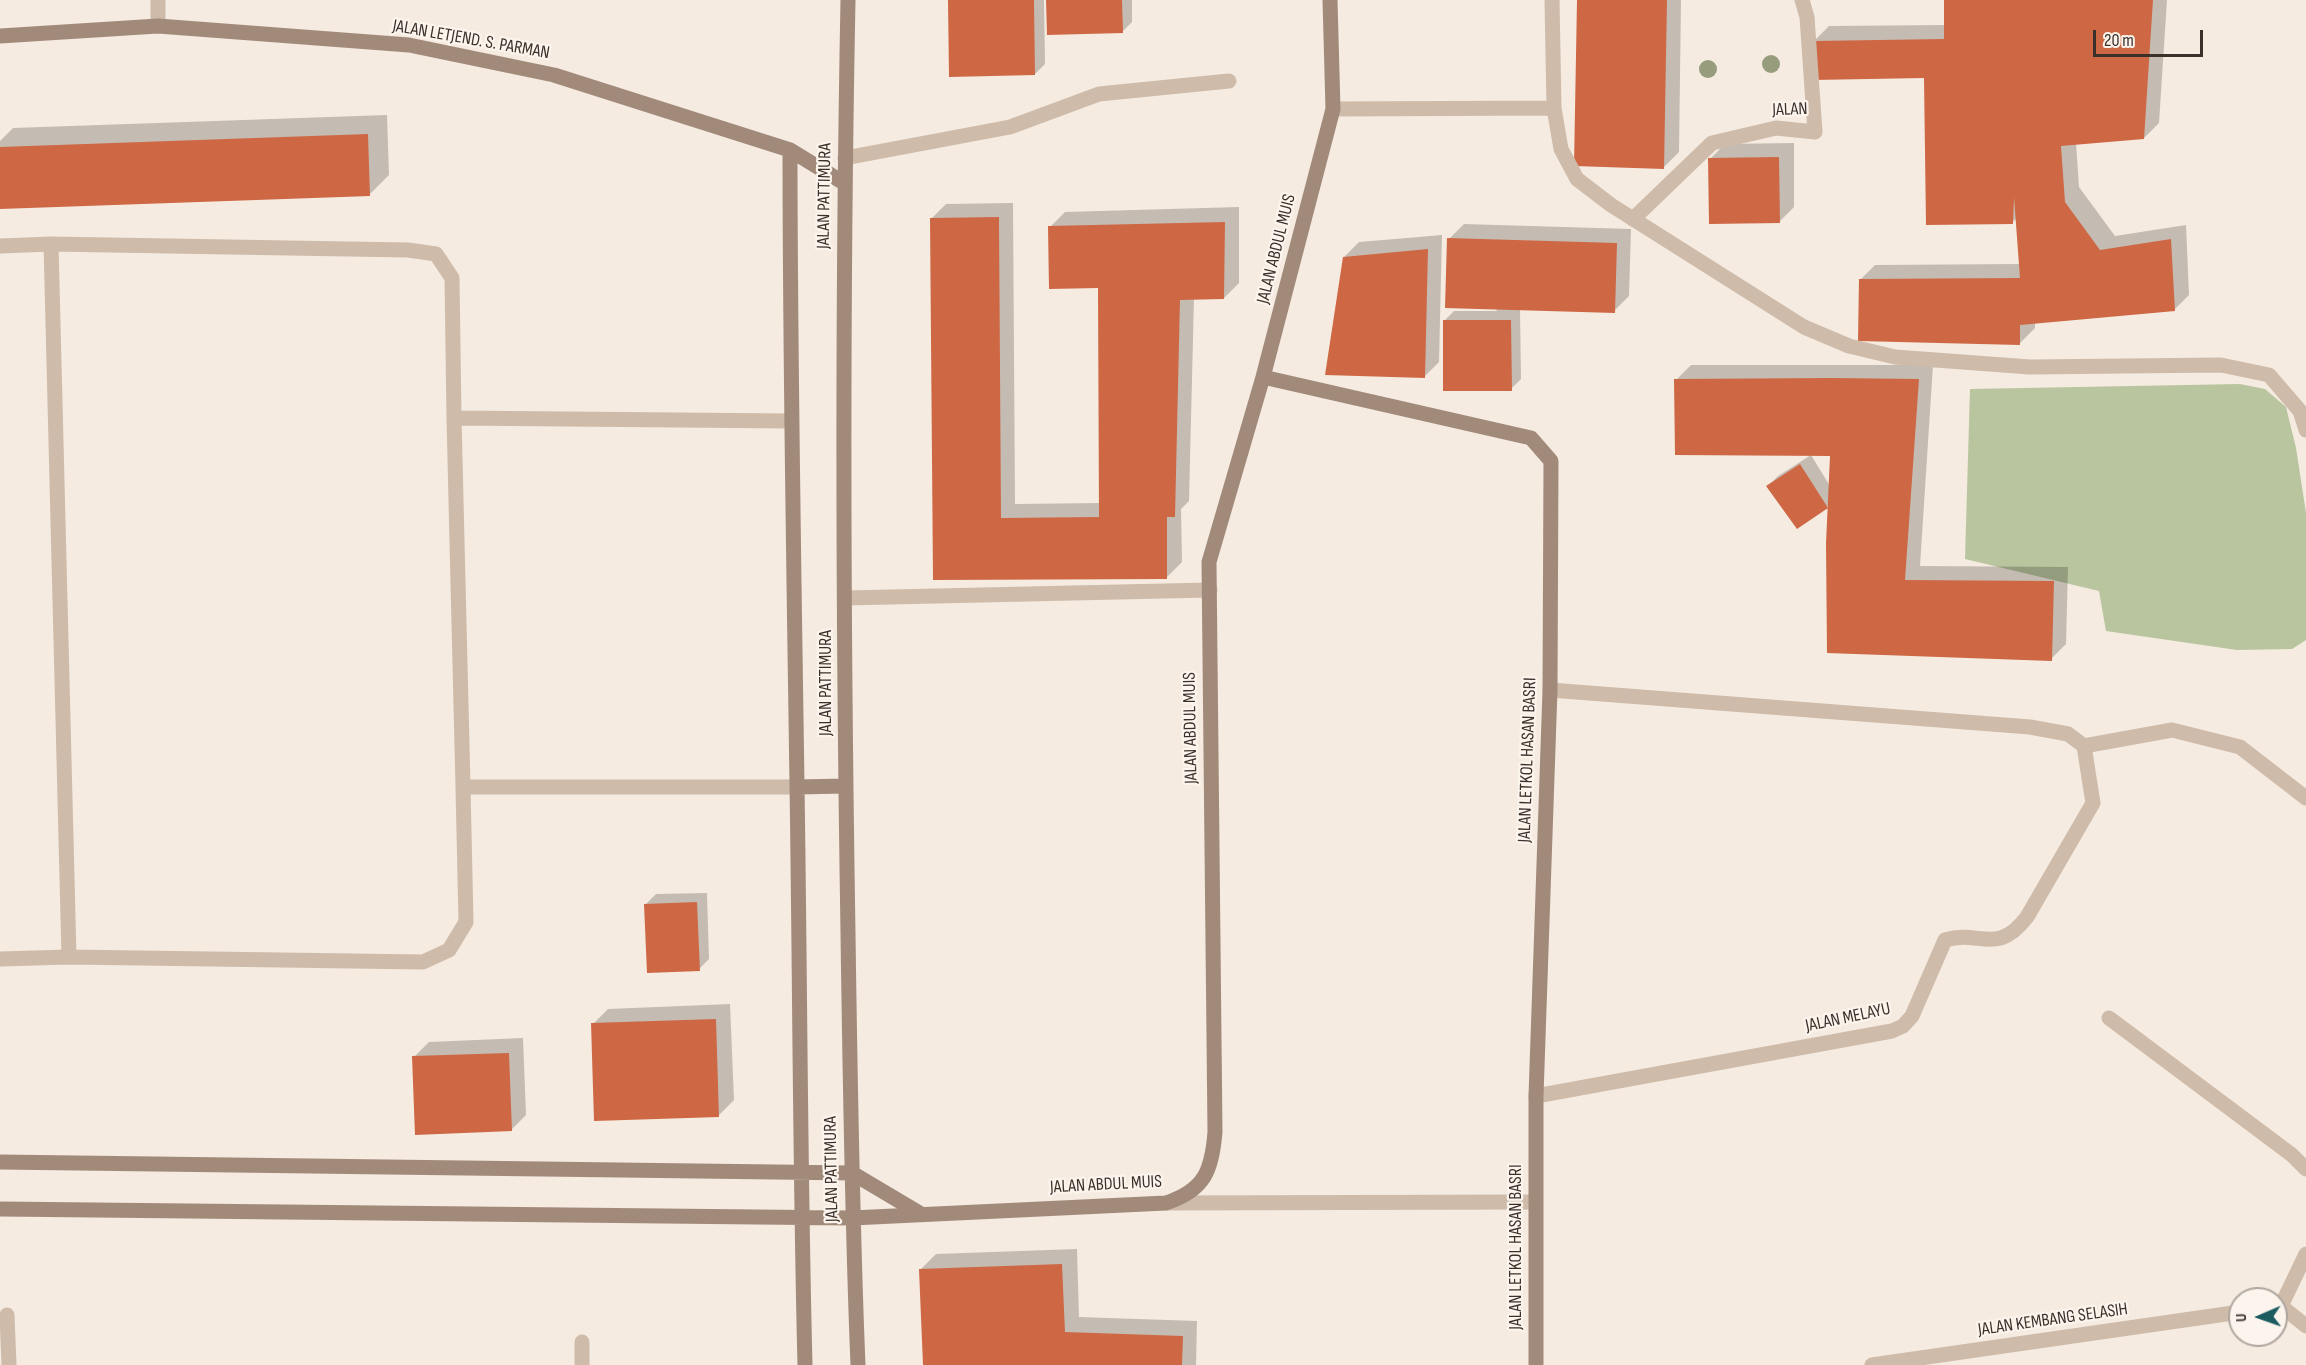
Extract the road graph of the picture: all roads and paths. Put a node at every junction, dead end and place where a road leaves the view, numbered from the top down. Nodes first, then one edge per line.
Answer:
1 (158, 0) edge
2 (848, 0) edge
3 (1330, 0) edge
4 (1552, 0) edge
5 (1802, 0) edge
6 (158, 26) junction
7 (0, 36) edge
8 (1229, 81) dead end
9 (1554, 108) junction
10 (1333, 109) junction
11 (790, 150) junction
12 (845, 158) junction
13 (844, 183) junction
14 (1633, 219) junction
15 (51, 244) junction
16 (0, 246) edge
17 (1263, 377) junction
18 (454, 418) junction
19 (790, 421) junction
20 (2306, 430) edge
21 (1210, 590) junction
22 (845, 598) junction
23 (1550, 690) junction
24 (2084, 746) junction
25 (845, 786) junction
26 (463, 788) junction
27 (797, 788) junction
28 (2306, 798) edge
29 (69, 957) junction
30 (0, 959) edge
31 (2109, 1018) dead end
32 (1536, 1096) junction
33 (0, 1162) edge
34 (2306, 1168) edge
35 (800, 1173) junction
36 (852, 1173) junction
37 (1534, 1202) junction
38 (1166, 1203) junction
39 (0, 1209) edge
40 (921, 1214) junction
41 (801, 1218) junction
42 (852, 1218) junction
43 (2306, 1254) edge
44 (2288, 1289) edge
45 (2288, 1313) edge
46 (2228, 1314) edge
47 (7, 1315) dead end
48 (2306, 1326) edge
49 (582, 1342) dead end
50 (9, 1365) edge
51 (582, 1365) edge
52 (805, 1365) edge
53 (858, 1365) edge
54 (1536, 1365) edge
55 (1872, 1365) edge

1 - 6 street
2 - 12 street, JALAN PATTIMURA
3 - 10 street, JALAN ABDUL MUIS
4 - 9 street
5 - 14 street, JALAN
6 - 7 street, JALAN LETJEND. S. PARMAN
6 - 11 street, JALAN LETJEND. S. PARMAN
8 - 12 street
9 - 10 street
9 - 14 street
10 - 17 street, JALAN ABDUL MUIS
11 - 13 street, JALAN LETJEND. S. PARMAN
11 - 19 street, JALAN PATTIMURA
12 - 13 street, JALAN PATTIMURA
13 - 22 street, JALAN PATTIMURA
14 - 20 street
15 - 16 street
15 - 18 street
15 - 29 street
17 - 21 street, JALAN ABDUL MUIS
17 - 23 street, JALAN LETKOL HASAN BASRI
18 - 19 street
18 - 26 street
19 - 27 street, JALAN PATTIMURA
21 - 22 street
21 - 38 street, JALAN ABDUL MUIS
22 - 25 street, JALAN PATTIMURA
23 - 24 street
23 - 32 street, JALAN LETKOL HASAN BASRI
24 - 28 street
24 - 32 street, JALAN MELAYU
25 - 27 street
25 - 36 street, JALAN PATTIMURA
26 - 27 street
26 - 29 street
27 - 35 street, JALAN PATTIMURA
29 - 30 street
31 - 34 street
32 - 37 street, JALAN LETKOL HASAN BASRI
33 - 35 street
35 - 36 street
35 - 41 street, JALAN PATTIMURA
36 - 40 street
36 - 42 street, JALAN PATTIMURA
37 - 38 street
37 - 54 street, JALAN LETKOL HASAN BASRI
38 - 40 street, JALAN ABDUL MUIS
39 - 41 street, JALAN ABDUL MUIS
40 - 42 street, JALAN ABDUL MUIS
41 - 42 street, JALAN ABDUL MUIS
41 - 52 street, JALAN PATTIMURA
42 - 53 street, JALAN PATTIMURA
43 - 44 street
45 - 48 street
46 - 55 street, JALAN KEMBANG SELASIH
47 - 50 street
49 - 51 street

